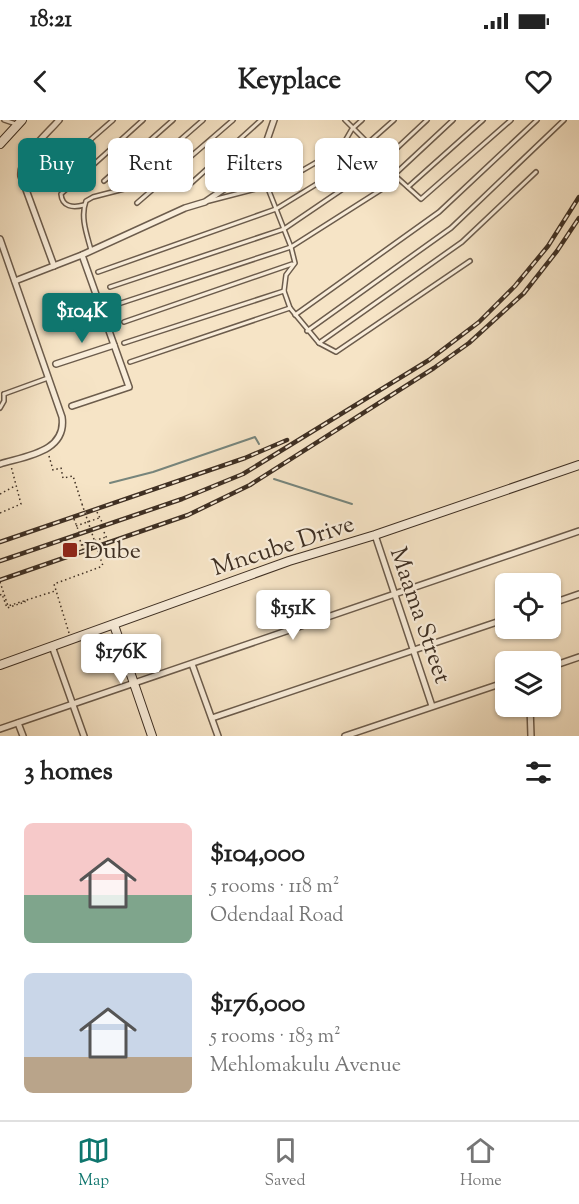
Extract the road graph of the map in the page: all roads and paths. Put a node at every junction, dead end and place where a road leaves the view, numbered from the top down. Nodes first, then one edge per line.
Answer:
1 (4, 120) edge
2 (59, 120) edge
3 (113, 120) edge
4 (143, 120) edge
5 (173, 120) edge
6 (203, 120) edge
7 (233, 120) edge
8 (261, 120) edge
9 (274, 120) edge
10 (345, 120) edge
11 (362, 120) edge
12 (394, 120) edge
13 (427, 120) edge
14 (453, 120) edge
15 (483, 120) edge
16 (511, 120) edge
17 (537, 120) edge
18 (564, 120) edge
19 (20, 122) edge
20 (352, 129) junction
21 (92, 138) edge
22 (362, 138) edge
23 (374, 138) edge
24 (0, 144) edge
25 (399, 146) edge
26 (399, 169) edge
27 (303, 170) edge
28 (536, 172) dead end
29 (399, 179) edge
30 (104, 181) dead end
31 (193, 182) edge
32 (315, 185) edge
33 (408, 187) junction
34 (244, 192) edge
35 (269, 192) edge
36 (338, 192) edge
37 (376, 192) edge
38 (205, 202) junction
39 (137, 203) dead end
40 (84, 205) junction
41 (276, 209) junction
42 (284, 229) junction
43 (0, 239) edge
44 (291, 247) junction
45 (91, 250) junction
46 (82, 255) junction
47 (470, 261) dead end
48 (295, 263) junction
49 (54, 266) junction
50 (98, 272) dead end
51 (15, 281) junction
52 (110, 287) dead end
53 (284, 291) junction
54 (115, 305) dead end
55 (290, 308) junction
56 (295, 315) junction
57 (124, 322) dead end
58 (307, 331) junction
59 (319, 343) junction
60 (124, 344) dead end
61 (114, 345) junction
62 (130, 362) dead end
63 (56, 364) dead end
64 (48, 378) junction
65 (0, 391) edge
66 (4, 394) junction
67 (72, 406) dead end
68 (0, 408) edge
69 (47, 449) junction
70 (9, 461) junction
71 (0, 464) edge
72 (579, 465) edge
73 (16, 486) junction
74 (0, 494) edge
75 (97, 512) dead end
76 (0, 513) edge
77 (99, 518) junction
78 (74, 519) dead end
79 (88, 522) junction
80 (103, 524) dead end
81 (76, 526) junction
82 (579, 531) edge
83 (79, 532) dead end
84 (104, 532) dead end
85 (375, 535) junction
86 (106, 537) junction
87 (80, 540) dead end
88 (95, 541) junction
89 (108, 541) dead end
90 (82, 544) junction
91 (84, 550) dead end
92 (0, 582) edge
93 (56, 591) junction
94 (394, 593) junction
95 (0, 594) edge
96 (579, 594) edge
97 (24, 600) junction
98 (561, 600) edge
99 (495, 623) edge
100 (114, 625) junction
101 (71, 639) junction
102 (52, 646) junction
103 (414, 650) junction
104 (579, 657) edge
105 (561, 663) edge
106 (192, 664) junction
107 (0, 665) edge
108 (134, 682) junction
109 (495, 686) edge
110 (74, 704) junction
111 (432, 706) junction
112 (530, 717) edge
113 (212, 718) junction
114 (18, 723) junction
115 (0, 729) edge
116 (23, 736) edge
117 (84, 736) edge
118 (152, 736) edge
119 (218, 736) edge
120 (345, 736) edge
121 (531, 736) edge

1 - 19 lane
2 - 49 street
3 - 21 lane
4 - 40 lane
5 - 30 lane
6 - 40 lane
7 - 39 lane
8 - 31 lane
9 - 38 street
10 - 20 lane
11 - 20 lane
12 - 23 lane
13 - 25 lane
14 - 26 lane
15 - 33 lane
16 - 33 lane
17 - 56 lane
18 - 58 lane
19 - 24 street
20 - 22 lane
20 - 27 lane
28 - 59 lane
29 - 33 lane
32 - 41 lane
34 - 38 lane
35 - 41 lane
36 - 42 lane
37 - 44 lane
38 - 45 street
40 - 45 lane
41 - 42 lane
41 - 50 lane
42 - 44 lane
42 - 52 lane
43 - 51 street
44 - 48 lane
44 - 54 lane
45 - 46 street
46 - 49 street
46 - 61 street
47 - 59 lane
48 - 53 lane
48 - 57 lane
49 - 51 street
51 - 64 street
53 - 55 lane
53 - 60 lane
55 - 56 lane
55 - 62 lane
56 - 58 lane
58 - 59 lane
61 - 63 street
61 - 67 street
64 - 66 lane
64 - 69 street
65 - 66 lane
66 - 68 lane
69 - 70 street
69 - 79 path, bridge
70 - 71 street
70 - 73 path
72 - 85 street, Mncube Drive
73 - 74 path
73 - 76 path
75 - 77 path
77 - 79 path
77 - 80 path
78 - 81 path
79 - 81 path
79 - 88 path, bridge
81 - 83 path
82 - 94 street
84 - 86 path
85 - 94 street, Maama Street
85 - 100 street, Mncube Drive
86 - 88 path
86 - 89 path
87 - 90 path
88 - 90 path
88 - 93 path, bridge
90 - 91 path
92 - 97 path
93 - 97 path
93 - 101 path
94 - 103 street, Maama Street
94 - 106 street
95 - 97 path
96 - 98 street
99 - 103 street
100 - 101 street, Mncube Drive
100 - 108 street
101 - 102 street, Mncube Drive
102 - 107 street, Mncube Drive
102 - 110 street
103 - 111 street, Maama Street
103 - 113 street
104 - 105 street
106 - 108 street
106 - 113 street
108 - 110 street
108 - 118 street
109 - 111 street
110 - 114 street
110 - 117 street
111 - 120 street
112 - 121 street
113 - 119 street
114 - 115 street
114 - 116 street

